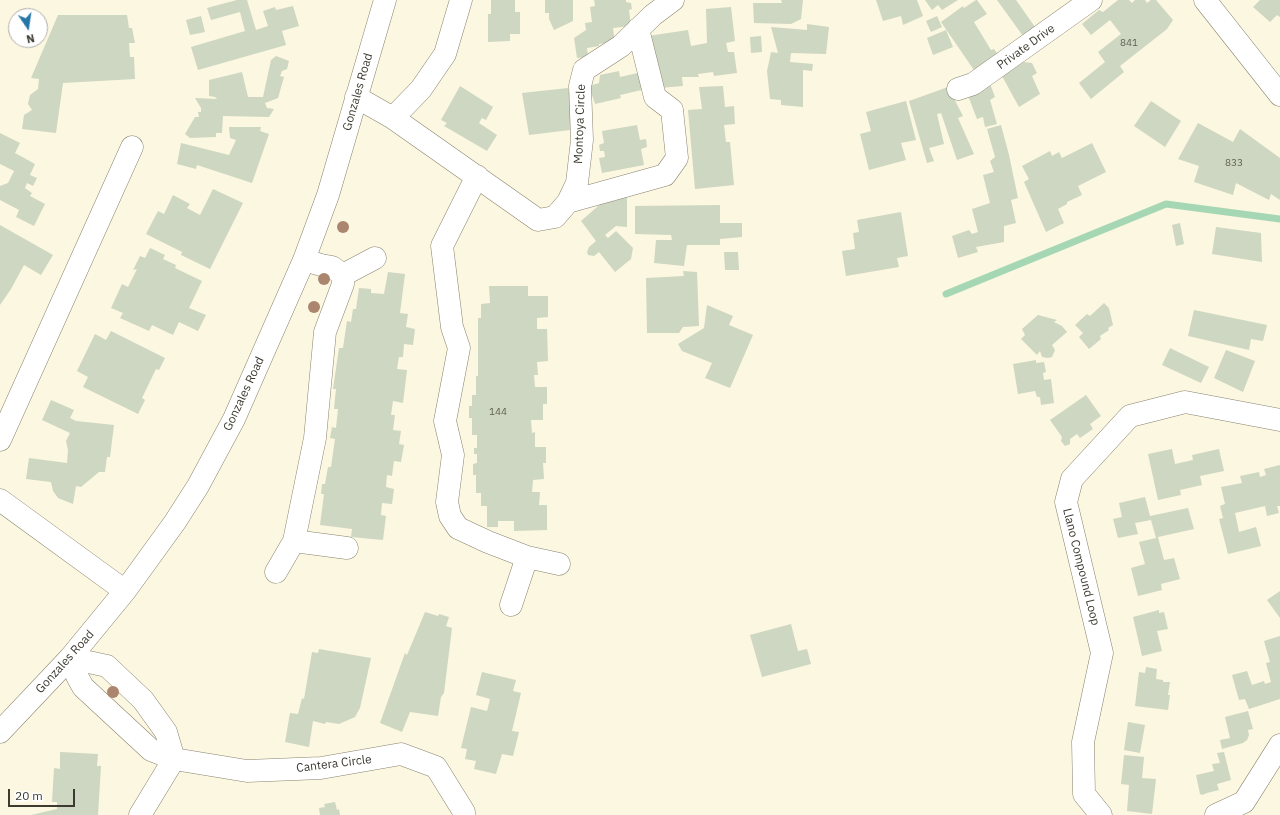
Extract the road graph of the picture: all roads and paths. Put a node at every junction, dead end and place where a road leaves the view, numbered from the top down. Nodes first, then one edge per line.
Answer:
1 (385, 0) edge
2 (461, 0) edge
3 (673, 0) edge
4 (1091, 0) edge
5 (1205, 0) edge
6 (638, 29) junction
7 (958, 88) dead end
8 (1280, 95) edge
9 (356, 97) junction
10 (393, 118) junction
11 (132, 147) dead end
12 (477, 176) junction
13 (568, 202) junction
14 (375, 258) dead end
15 (304, 260) junction
16 (342, 275) junction
17 (1280, 420) edge
18 (0, 440) edge
19 (0, 500) edge
20 (294, 541) junction
21 (347, 548) dead end
22 (527, 557) junction
23 (559, 564) dead end
24 (276, 572) dead end
25 (125, 591) junction
26 (511, 604) dead end
27 (70, 658) junction
28 (0, 732) edge
29 (1280, 745) edge
30 (174, 759) junction
31 (140, 815) edge
32 (464, 815) edge
33 (1101, 815) edge
34 (1216, 815) edge

1 - 9 street, Gonzales Road
2 - 10 street
3 - 6 street, Montoya Circle
4 - 7 street, Private Drive
5 - 8 street
6 - 13 street, Montoya Circle
6 - 13 street
9 - 10 street, Montoya Circle
9 - 15 street, Gonzales Road
10 - 12 street, Montoya Circle
11 - 18 street
12 - 13 street, Montoya Circle
12 - 22 street
14 - 16 street
15 - 16 street
15 - 25 street, Gonzales Road
16 - 20 street
17 - 33 street, Llano Compound Loop
19 - 25 street
20 - 21 street
20 - 24 street
22 - 23 street
22 - 26 street
25 - 27 street, Gonzales Road
27 - 28 street, Gonzales Road
27 - 30 street, Cantera Circle
27 - 30 street
29 - 34 street
30 - 31 street
30 - 32 street, Cantera Circle

